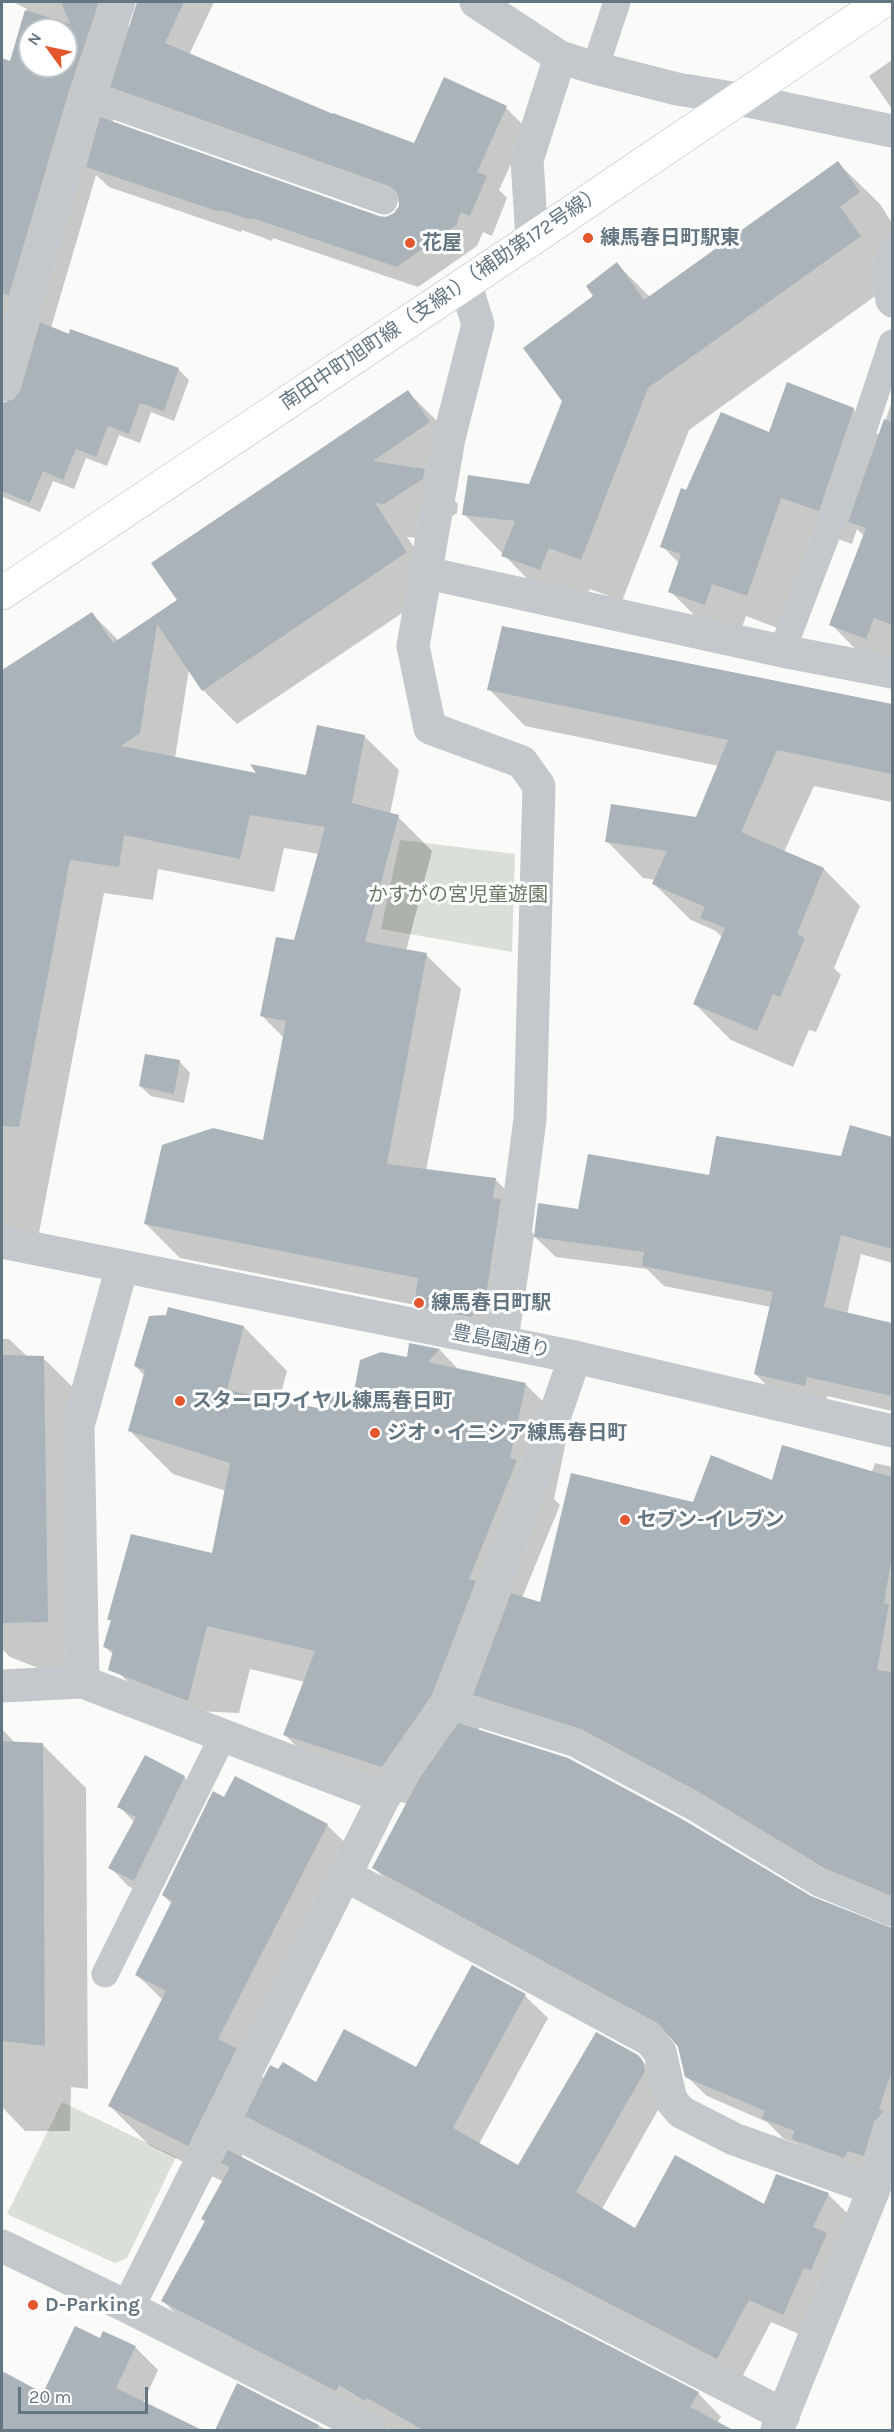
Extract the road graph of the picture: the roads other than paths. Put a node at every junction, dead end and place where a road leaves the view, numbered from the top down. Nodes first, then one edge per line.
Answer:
1 (119, 2) edge
2 (476, 2) edge
3 (617, 2) edge
4 (882, 2) edge
5 (560, 57) junction
6 (595, 68) junction
7 (87, 96) junction
8 (739, 99) junction
9 (892, 131) edge
10 (384, 201) dead end
11 (532, 239) junction
12 (892, 250) edge
13 (465, 283) junction
14 (892, 304) edge
15 (892, 343) edge
16 (2, 385) edge
17 (427, 573) junction
18 (2, 592) edge
19 (782, 651) junction
20 (892, 672) edge
21 (2, 1242) edge
22 (122, 1267) junction
23 (501, 1342) junction
24 (575, 1357) junction
25 (892, 1431) edge
26 (83, 1682) junction
27 (2, 1686) edge
28 (449, 1704) junction
29 (223, 1736) junction
30 (384, 1797) junction
31 (345, 1875) junction
32 (892, 1913) edge
33 (105, 1974) dead end
34 (221, 2125) junction
35 (892, 2127) edge
36 (883, 2192) edge
37 (2, 2246) edge
38 (128, 2307) junction
39 (780, 2423) edge
40 (371, 2430) edge

1 - 7 street
2 - 5 street
3 - 6 lane
4 - 8 main road, 南田中町旭町線（支線1）（補助第172号線）
5 - 6 street
5 - 11 street
6 - 8 street
7 - 10 lane
7 - 16 street
8 - 9 street
8 - 11 main road, 南田中町旭町線（支線1）（補助第172号線）
11 - 13 main road, 南田中町旭町線（支線1）（補助第172号線）
12 - 14 lane
13 - 17 street
13 - 18 main road, 南田中町旭町線（支線1）（補助第172号線）
15 - 19 lane
17 - 19 street
17 - 23 street
19 - 20 street
21 - 22 street, 豊島園通り
22 - 23 street, 豊島園通り
22 - 26 street
23 - 24 street, 豊島園通り
24 - 25 street, 豊島園通り
24 - 28 street
26 - 27 street
26 - 29 street
28 - 30 street
28 - 32 lane
29 - 30 street
29 - 33 lane
30 - 31 street
31 - 34 street
31 - 36 street
34 - 38 street
34 - 39 street
35 - 36 street
36 - 39 street
37 - 38 street
38 - 40 street

